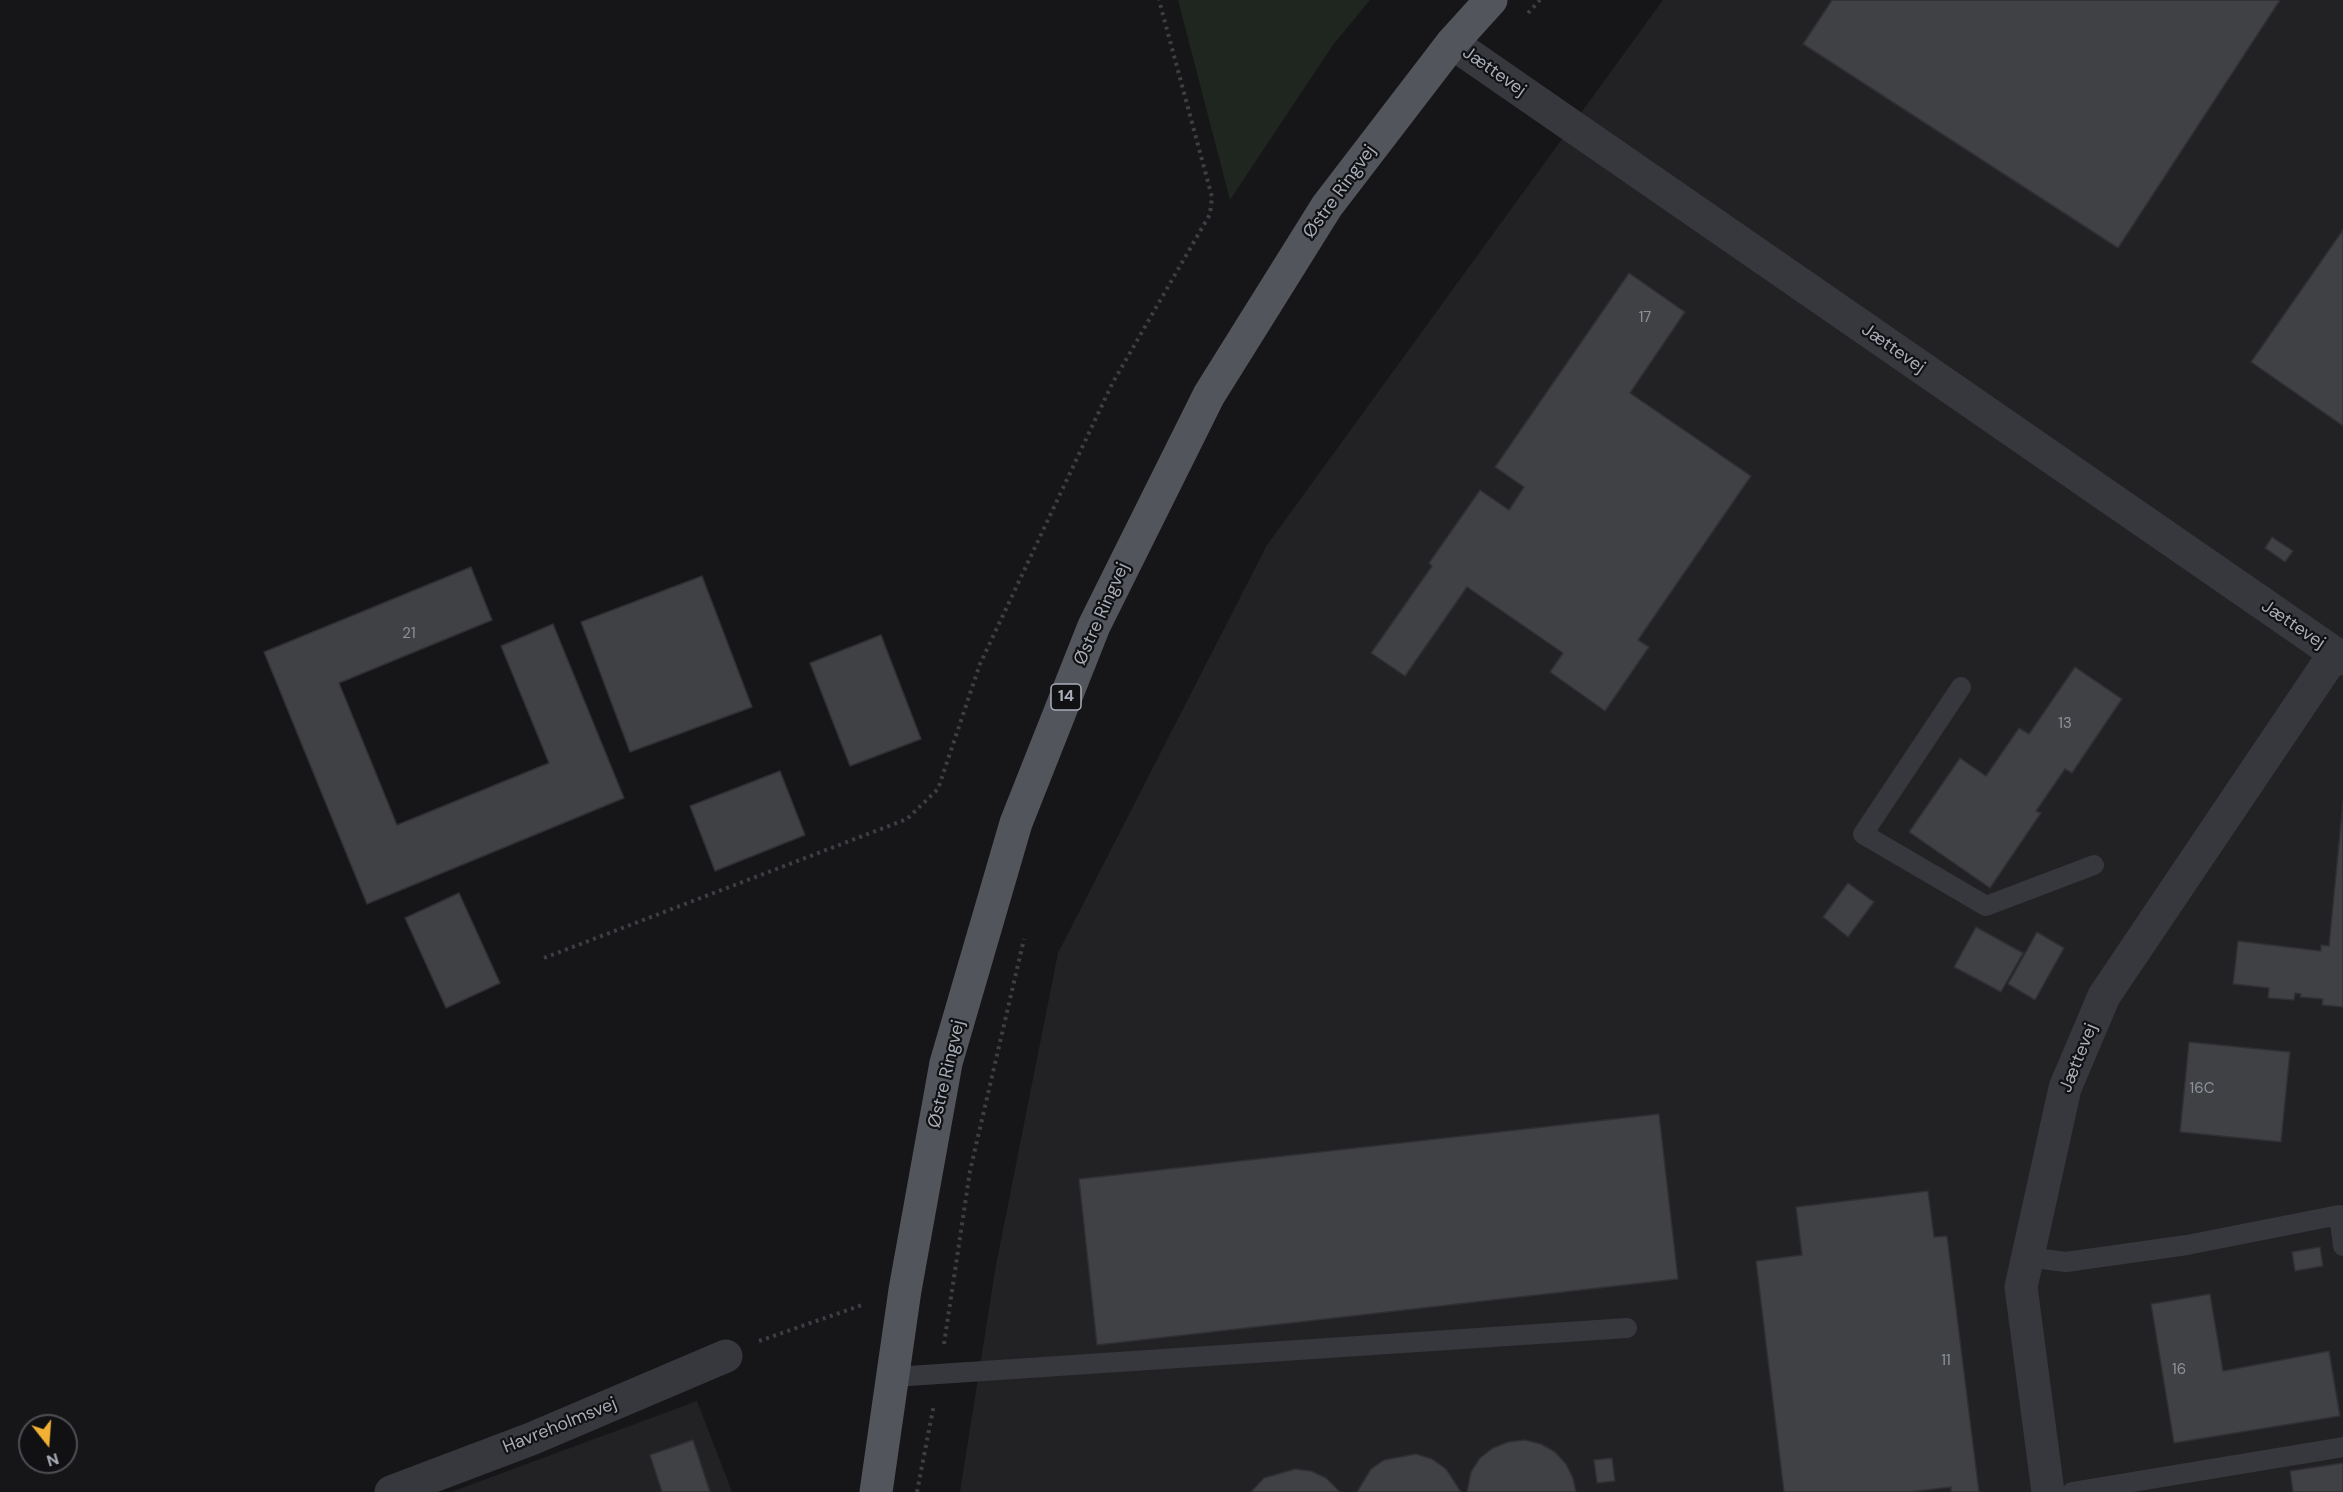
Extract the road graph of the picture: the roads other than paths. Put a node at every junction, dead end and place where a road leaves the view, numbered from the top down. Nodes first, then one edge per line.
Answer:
1 (1491, 0) edge
2 (1452, 43) junction
3 (2339, 656) edge
4 (1961, 687) dead end
5 (2094, 865) dead end
6 (2343, 1246) edge
7 (2027, 1257) junction
8 (1627, 1328) dead end
9 (726, 1356) road end
10 (894, 1377) junction
11 (2343, 1447) edge
12 (392, 1492) edge
13 (876, 1492) edge
14 (2048, 1492) edge
15 (2072, 1492) edge

1 - 2 main road, Østre Ringvej / 14
2 - 3 street, Jættevej
2 - 10 main road, Østre Ringvej / 14
3 - 7 street, Jættevej
4 - 5 lane
6 - 7 lane
7 - 14 street, Jættevej
8 - 10 lane
9 - 12 street, Havreholmsvej
10 - 13 main road, Østre Ringvej / 14
11 - 15 lane

